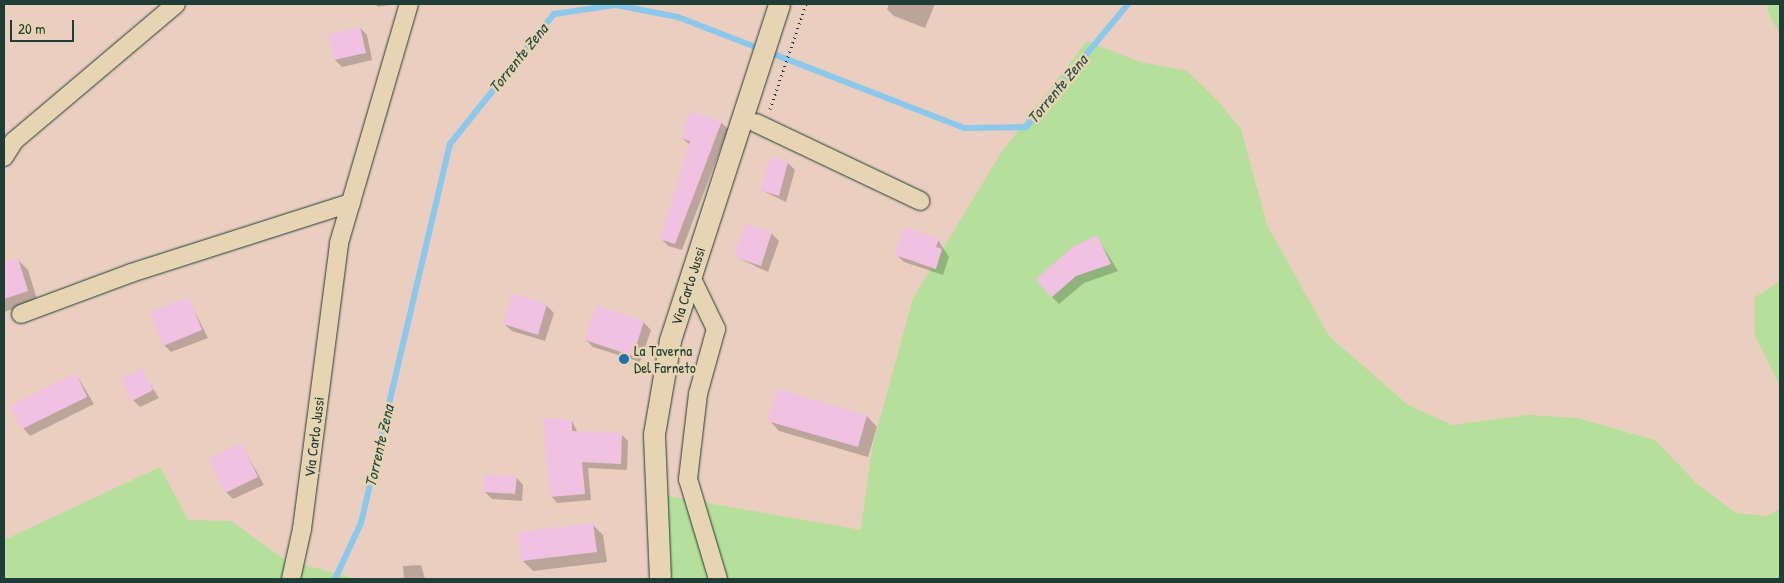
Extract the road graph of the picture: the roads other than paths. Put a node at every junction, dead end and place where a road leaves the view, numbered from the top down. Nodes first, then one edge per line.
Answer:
1 (176, 4) edge
2 (409, 4) edge
3 (780, 4) edge
4 (756, 123) dead end
5 (4, 157) edge
6 (920, 202) dead end
7 (352, 203) junction
8 (691, 277) junction
9 (21, 314) dead end
10 (291, 579) edge
11 (660, 579) edge
12 (718, 579) edge

1 - 5 street
2 - 7 street, Via Carlo Jussi
3 - 8 street, Via Carlo Jussi
4 - 6 street
7 - 9 street
7 - 10 street, Via Carlo Jussi
8 - 11 street, Via Carlo Jussi
8 - 12 street

